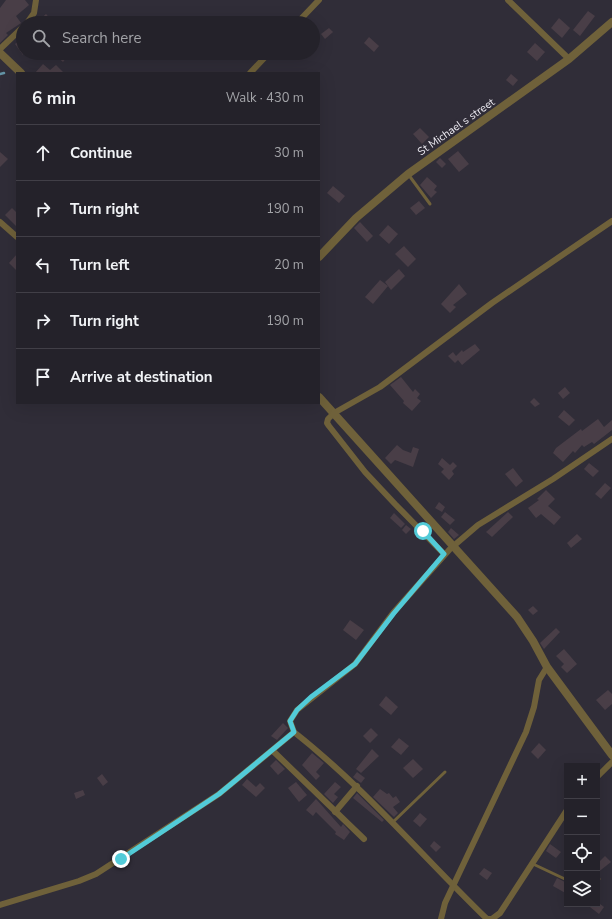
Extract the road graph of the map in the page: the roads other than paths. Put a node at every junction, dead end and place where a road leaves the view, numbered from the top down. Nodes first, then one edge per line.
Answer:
1 (36, 0) edge
2 (319, 0) edge
3 (508, 0) edge
4 (32, 16) edge
5 (304, 16) edge
6 (612, 22) edge
7 (16, 35) edge
8 (1, 53) edge
9 (570, 59) junction
10 (262, 60) edge
11 (21, 72) edge
12 (251, 72) edge
13 (408, 174) junction
14 (430, 204) dead end
15 (612, 221) edge
16 (0, 222) edge
17 (16, 236) edge
18 (320, 256) edge
19 (320, 398) edge
20 (331, 415) junction
21 (612, 439) edge
22 (448, 550) junction
23 (547, 667) junction
24 (294, 732) junction
25 (273, 750) junction
26 (612, 755) edge
27 (612, 762) edge
28 (445, 772) dead end
29 (600, 774) edge
30 (357, 786) junction
31 (335, 812) junction
32 (564, 815) edge
33 (393, 822) junction
34 (364, 839) dead end
35 (533, 864) junction
36 (564, 879) edge
37 (453, 886) junction
38 (0, 905) edge
39 (441, 919) edge

1 - 4 street
2 - 5 street
3 - 9 street
6 - 9 street, St Michael s street
7 - 8 street
8 - 11 street
9 - 13 street, St Michael s street
10 - 12 street
13 - 14 lane
13 - 18 street, St Michael s street
15 - 20 street
16 - 17 street
19 - 20 street
20 - 22 street
20 - 22 street
21 - 22 street
22 - 23 street
22 - 24 street
23 - 26 street
23 - 37 street
24 - 25 street
24 - 30 street
25 - 31 street
25 - 38 street
27 - 29 street
28 - 33 lane
30 - 31 street
30 - 33 street
31 - 34 street
32 - 35 street
33 - 37 street
35 - 36 lane
35 - 37 street
37 - 39 street

